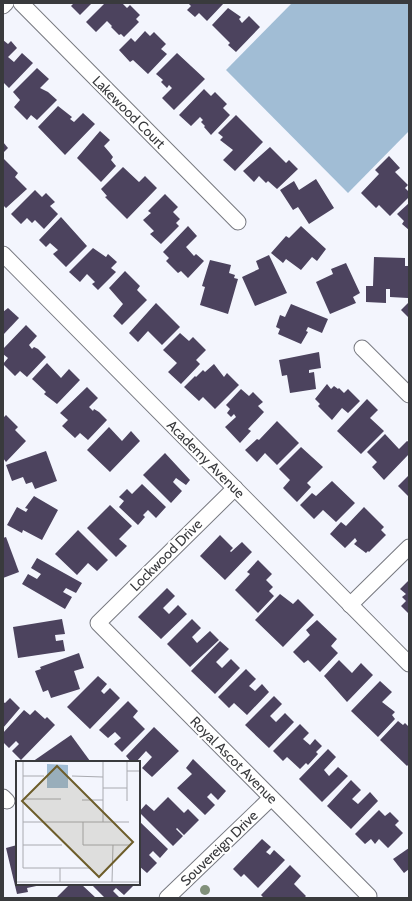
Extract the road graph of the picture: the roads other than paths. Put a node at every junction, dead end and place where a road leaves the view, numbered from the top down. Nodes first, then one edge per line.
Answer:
1 (6, 3) edge
2 (21, 3) edge
3 (3, 6) edge
4 (238, 222) dead end
5 (3, 254) edge
6 (362, 348) dead end
7 (409, 394) edge
8 (235, 488) junction
9 (409, 546) edge
10 (350, 605) junction
11 (98, 623) joint
12 (409, 664) edge
13 (271, 798) junction
14 (369, 896) dead end
15 (167, 898) edge

1 - 3 street
2 - 4 street, Lakewood Court
5 - 8 street, Academy Avenue
6 - 7 street
8 - 10 street, Academy Avenue
8 - 11 street, Lockwood Drive
9 - 10 street
10 - 12 street, Academy Avenue
11 - 13 street, Royal Ascot Avenue
13 - 14 street, Royal Ascot Avenue
13 - 15 street, Souvereign Drive

